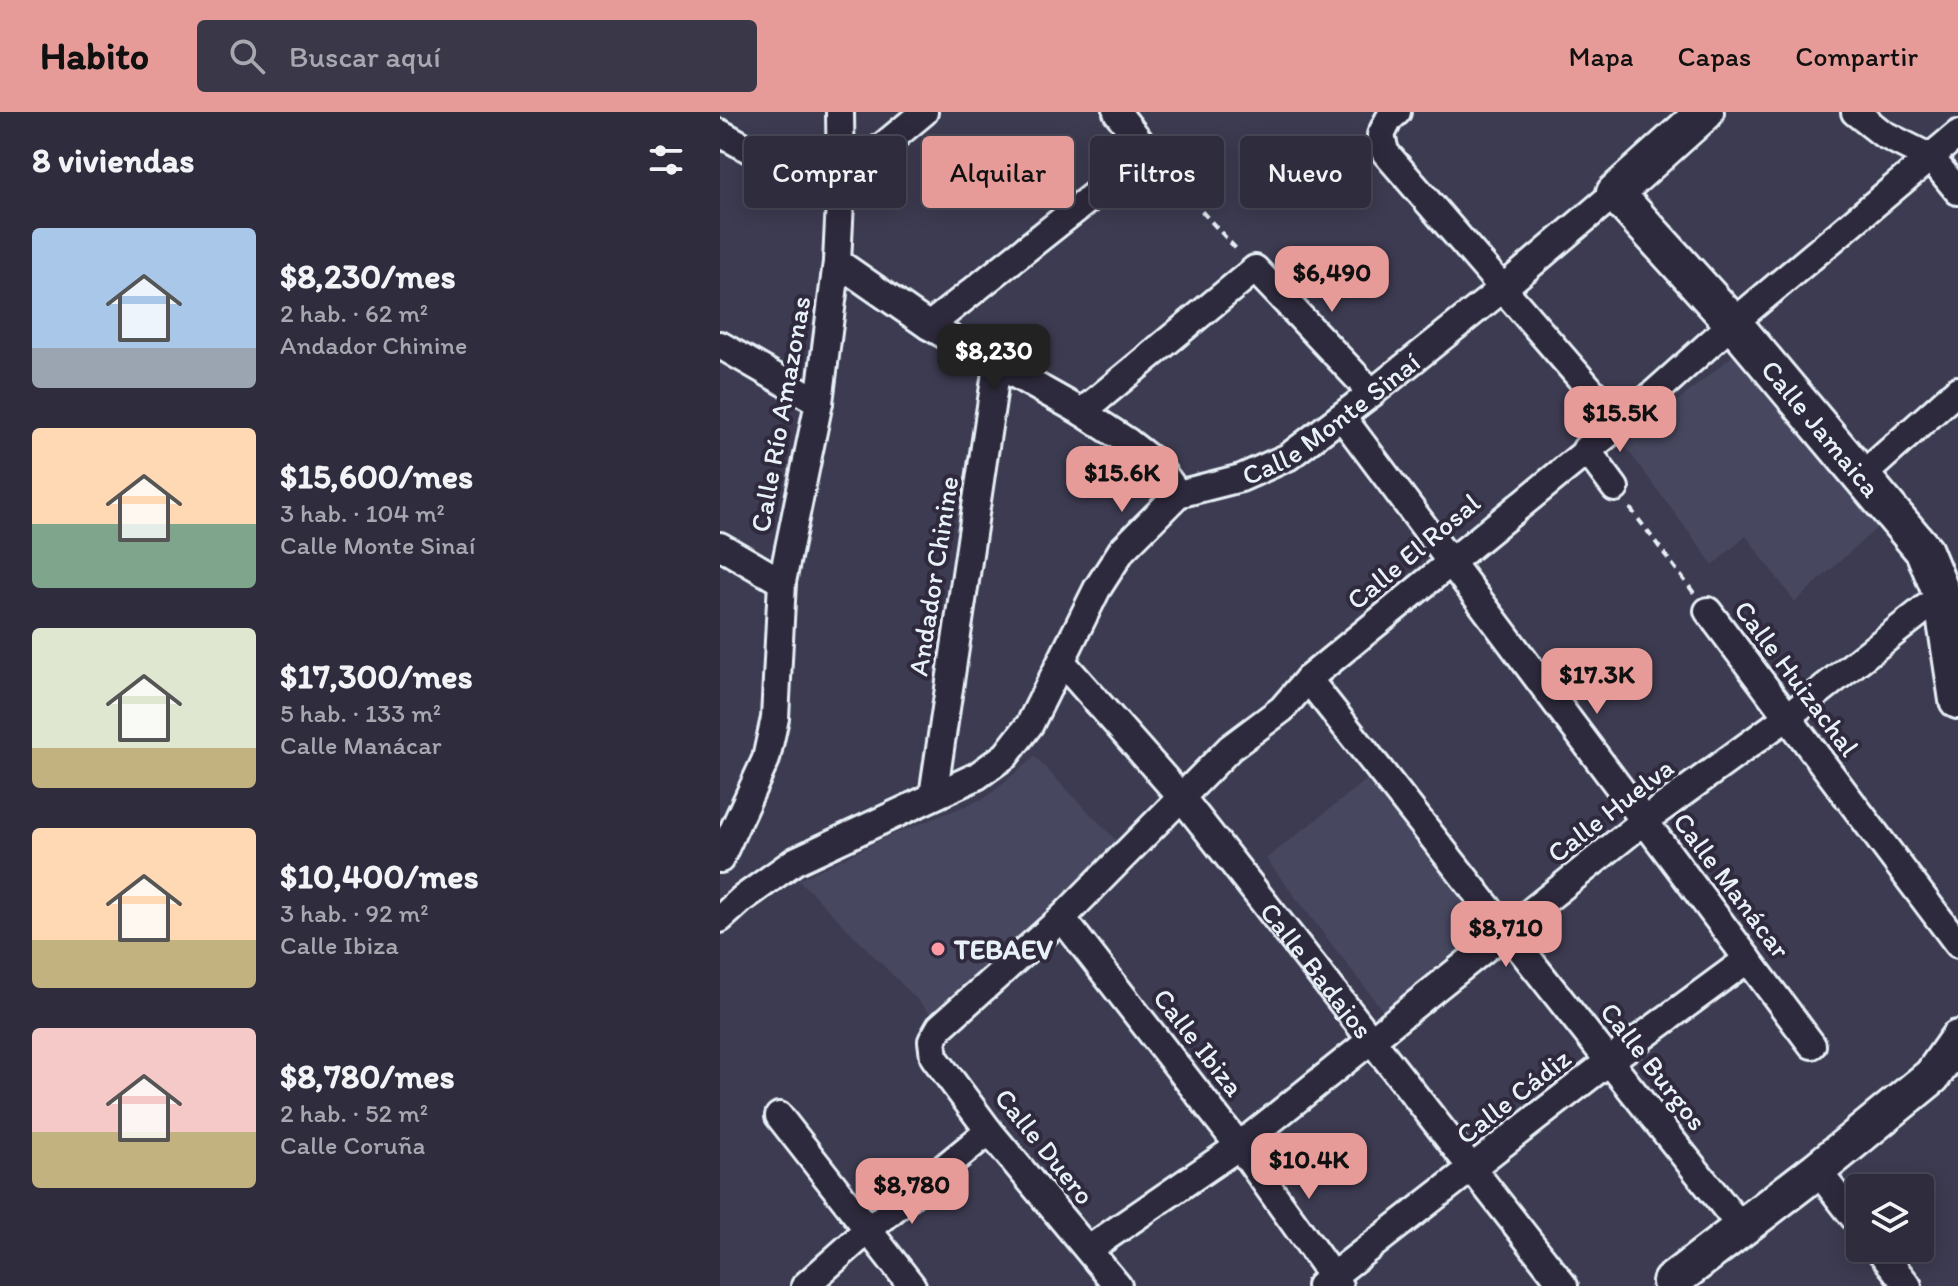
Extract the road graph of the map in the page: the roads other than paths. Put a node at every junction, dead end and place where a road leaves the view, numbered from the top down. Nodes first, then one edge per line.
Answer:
1 (840, 112) edge
2 (924, 112) edge
3 (1117, 112) edge
4 (1397, 112) edge
5 (1705, 112) edge
6 (1855, 112) edge
7 (720, 133) edge
8 (1958, 134) edge
9 (840, 136) edge
10 (895, 136) edge
11 (744, 146) edge
12 (1931, 158) junction
13 (1958, 191) edge
14 (1615, 193) junction
15 (840, 208) edge
16 (837, 262) junction
17 (1502, 289) junction
18 (1733, 323) junction
19 (929, 326) junction
20 (720, 345) edge
21 (997, 366) junction
22 (1958, 390) edge
23 (1372, 393) junction
24 (819, 402) junction
25 (1082, 412) junction
26 (1342, 417) junction
27 (1620, 424) junction
28 (1586, 449) junction
29 (1862, 476) junction
30 (1615, 488) road end
31 (1178, 494) junction
32 (720, 546) edge
33 (1449, 562) junction
34 (782, 582) junction
35 (1708, 611) road end
36 (1949, 612) edge
37 (1062, 662) junction
38 (1308, 679) junction
39 (1958, 700) edge
40 (1787, 717) junction
41 (933, 796) junction
42 (1182, 798) junction
43 (1644, 821) junction
44 (722, 845) edge
45 (1062, 918) junction
46 (720, 919) edge
47 (1508, 931) junction
48 (1958, 944) edge
49 (1748, 959) junction
50 (1958, 1039) edge
51 (1372, 1040) junction
52 (932, 1041) joint
53 (1812, 1045) dead end
54 (1608, 1062) junction
55 (779, 1116) dead end
56 (989, 1131) junction
57 (1239, 1146) junction
58 (1472, 1169) junction
59 (1817, 1170) junction
60 (1846, 1207) edge
61 (1742, 1228) junction
62 (868, 1230) junction
63 (1089, 1249) junction
64 (1889, 1262) edge
65 (1330, 1283) edge
66 (1670, 1285) edge
67 (805, 1286) edge
68 (912, 1286) edge
69 (1118, 1286) edge
70 (1564, 1286) edge
71 (1908, 1286) edge

1 - 9 street, Calle Río Amazonas
2 - 10 street
3 - 19 street
4 - 17 street
5 - 14 main road, Calle Monte Sinaí
6 - 12 street
7 - 11 street
8 - 12 street, Calle El Rosal
12 - 13 street
12 - 18 street, Calle El Rosal
14 - 17 street, Calle Monte Sinaí
14 - 18 main road, Calle Jamaica
15 - 16 street, Calle Río Amazonas
16 - 19 street
16 - 24 street, Calle Río Amazonas
17 - 23 street, Calle Monte Sinaí
17 - 27 street
18 - 27 street, Calle El Rosal
18 - 29 main road, Calle Jamaica
19 - 21 street
20 - 24 street
21 - 25 street
21 - 41 street, Andador Chinine
22 - 29 street
23 - 25 street
23 - 26 street, Calle Monte Sinaí
24 - 34 street, Calle Río Amazonas
25 - 31 street
26 - 31 street, Calle Monte Sinaí
26 - 33 street, Calle Manácar
27 - 28 street, Calle El Rosal
28 - 30 street
28 - 33 street, Calle El Rosal
29 - 36 main road, Calle Jamaica
31 - 37 street
32 - 34 street
33 - 38 street, Calle El Rosal
33 - 43 street, Calle Manácar
34 - 44 street, Calle Río Amazonas
35 - 40 street, Calle Huizachal
36 - 39 main road, Calle Jamaica
36 - 40 street, Calle Huelva
37 - 41 street
37 - 42 street, Calle Badajos
38 - 42 street, Calle El Rosal
38 - 47 street, Calle Burgos
40 - 43 street, Calle Huelva
40 - 48 street, Calle Huizachal
41 - 46 street
42 - 45 street, Calle El Rosal
42 - 51 street, Calle Badajos
43 - 47 street, Calle Huelva
43 - 49 street, Calle Manácar
45 - 52 street, Calle El Rosal
45 - 57 street, Calle Ibiza
47 - 51 street, Calle Huelva
47 - 54 street, Calle Burgos
49 - 53 street, Calle Manácar
49 - 54 street, Calle Cádiz
50 - 59 main road
51 - 57 street, Calle Huelva
51 - 58 street, Calle Badajos
52 - 56 street, Calle Duero
54 - 58 street, Calle Cádiz
54 - 61 street, Calle Burgos
55 - 62 street
56 - 62 street
56 - 63 street, Calle Duero
57 - 63 street, Calle Huelva
57 - 65 street, Calle Ibiza
58 - 65 street, Calle Cádiz
58 - 70 street, Calle Badajos
59 - 60 street
59 - 61 main road
61 - 66 main road
62 - 67 street
62 - 68 street
63 - 69 street, Calle Duero
64 - 71 street

